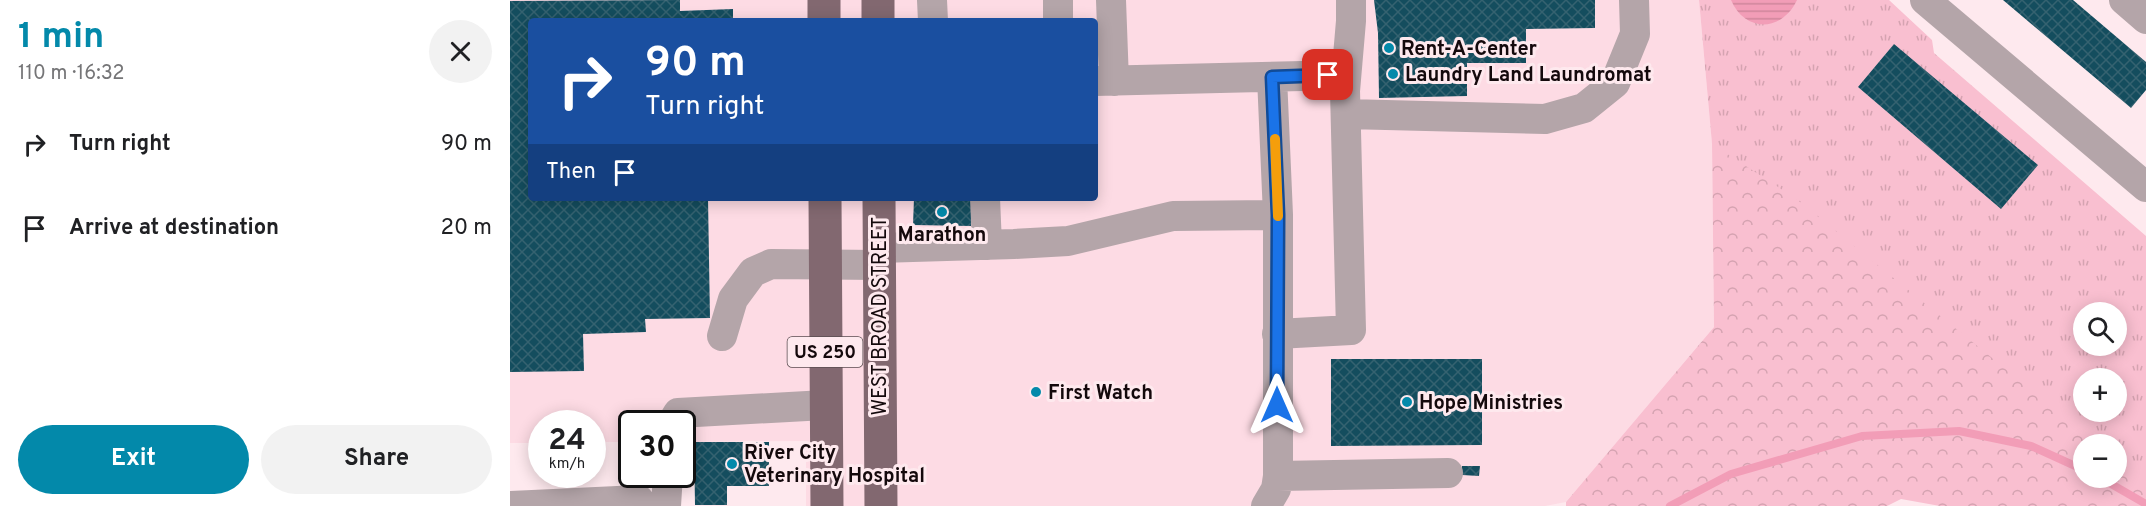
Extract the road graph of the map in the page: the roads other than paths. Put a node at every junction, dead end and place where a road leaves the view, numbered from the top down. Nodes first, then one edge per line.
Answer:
1 (824, 0) edge
2 (878, 0) edge
3 (932, 0) edge
4 (1058, 0) edge
5 (1111, 0) edge
6 (1351, 0) edge
7 (1634, 0) edge
8 (1925, 0) edge
9 (824, 18) edge
10 (878, 18) edge
11 (933, 18) edge
12 (1058, 18) edge
13 (1104, 34) edge
14 (1346, 75) junction
15 (1272, 77) junction
16 (1105, 81) edge
17 (1346, 114) junction
18 (2141, 173) edge
19 (825, 201) edge
20 (879, 201) edge
21 (985, 201) edge
22 (1278, 215) junction
23 (987, 245) junction
24 (879, 257) junction
25 (825, 264) junction
26 (1277, 333) junction
27 (722, 336) dead end
28 (825, 405) junction
29 (696, 412) edge
30 (1448, 473) dead end
31 (1278, 476) junction
32 (667, 488) edge
33 (512, 506) edge
34 (640, 506) edge
35 (666, 506) edge
36 (827, 506) edge
37 (881, 506) edge
38 (1266, 506) edge

1 - 9 main road
2 - 10 main road
3 - 11 street
4 - 12 street
5 - 13 street
6 - 14 street
7 - 17 street
8 - 18 street
13 - 16 street
14 - 15 street
14 - 17 street
15 - 16 street
15 - 22 street
17 - 26 street
19 - 25 main road, US 250
20 - 24 main road, WEST BROAD STREET / US 250
21 - 23 street
22 - 23 street
22 - 26 street
23 - 24 street
24 - 25 street
24 - 37 main road, WEST BROAD STREET / US 250
25 - 27 street
25 - 28 main road, US 250
26 - 31 street
28 - 29 street
28 - 36 main road, US 250
30 - 31 street
31 - 38 street
32 - 35 street
33 - 34 street

